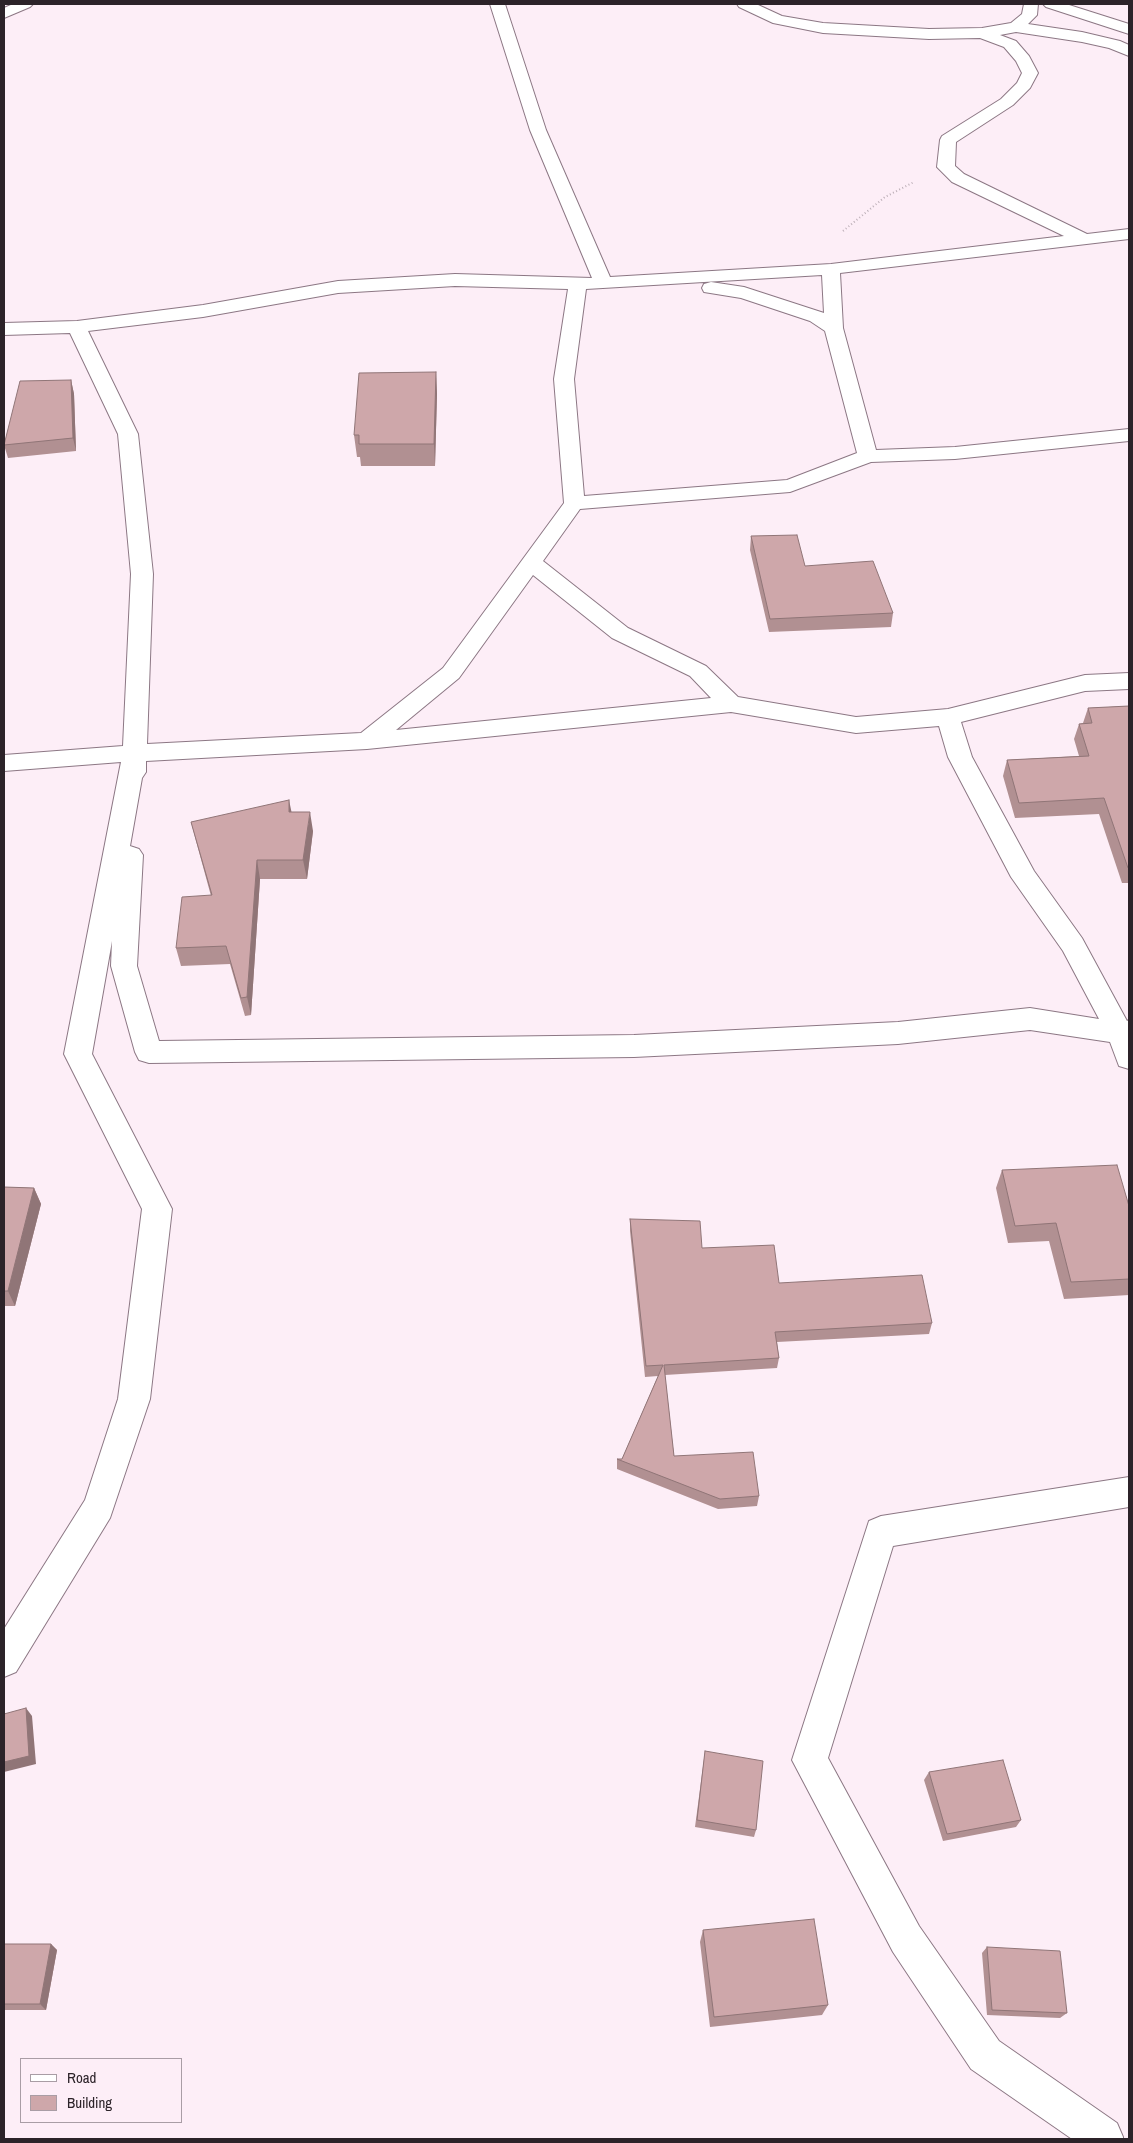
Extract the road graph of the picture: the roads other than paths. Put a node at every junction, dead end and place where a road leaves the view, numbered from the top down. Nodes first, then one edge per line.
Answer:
1 (25, 4) edge
2 (497, 4) edge
3 (744, 4) edge
4 (1031, 4) edge
5 (1051, 4) edge
6 (4, 13) edge
7 (1016, 28) junction
8 (1129, 29) edge
9 (982, 33) junction
10 (1129, 51) edge
11 (1129, 234) edge
12 (1086, 240) junction
13 (831, 269) junction
14 (658, 280) junction
15 (590, 283) junction
16 (77, 327) junction
17 (834, 328) junction
18 (4, 329) edge
19 (1129, 435) edge
20 (868, 456) junction
21 (574, 503) junction
22 (530, 561) junction
23 (1129, 680) edge
24 (730, 704) junction
25 (948, 717) junction
26 (367, 741) junction
27 (135, 753) junction
28 (4, 763) edge
29 (1124, 1032) edge
30 (1129, 1058) edge
31 (1129, 1492) edge
32 (4, 1660) edge
33 (1103, 2139) edge

1 - 6 street
2 - 15 street
3 - 9 street
4 - 7 street
5 - 8 street
7 - 9 street
7 - 10 street
9 - 12 street
11 - 12 street
12 - 13 street
13 - 14 street
13 - 17 street
14 - 15 street
14 - 17 street
15 - 16 street
15 - 21 street
16 - 18 street
16 - 27 street
17 - 20 street
19 - 20 street
20 - 21 street
21 - 22 street
22 - 24 street
22 - 26 street
23 - 25 street
24 - 25 street
24 - 26 street
25 - 29 street
26 - 27 street
27 - 28 street
27 - 29 street
27 - 32 street
29 - 30 street
31 - 33 street

